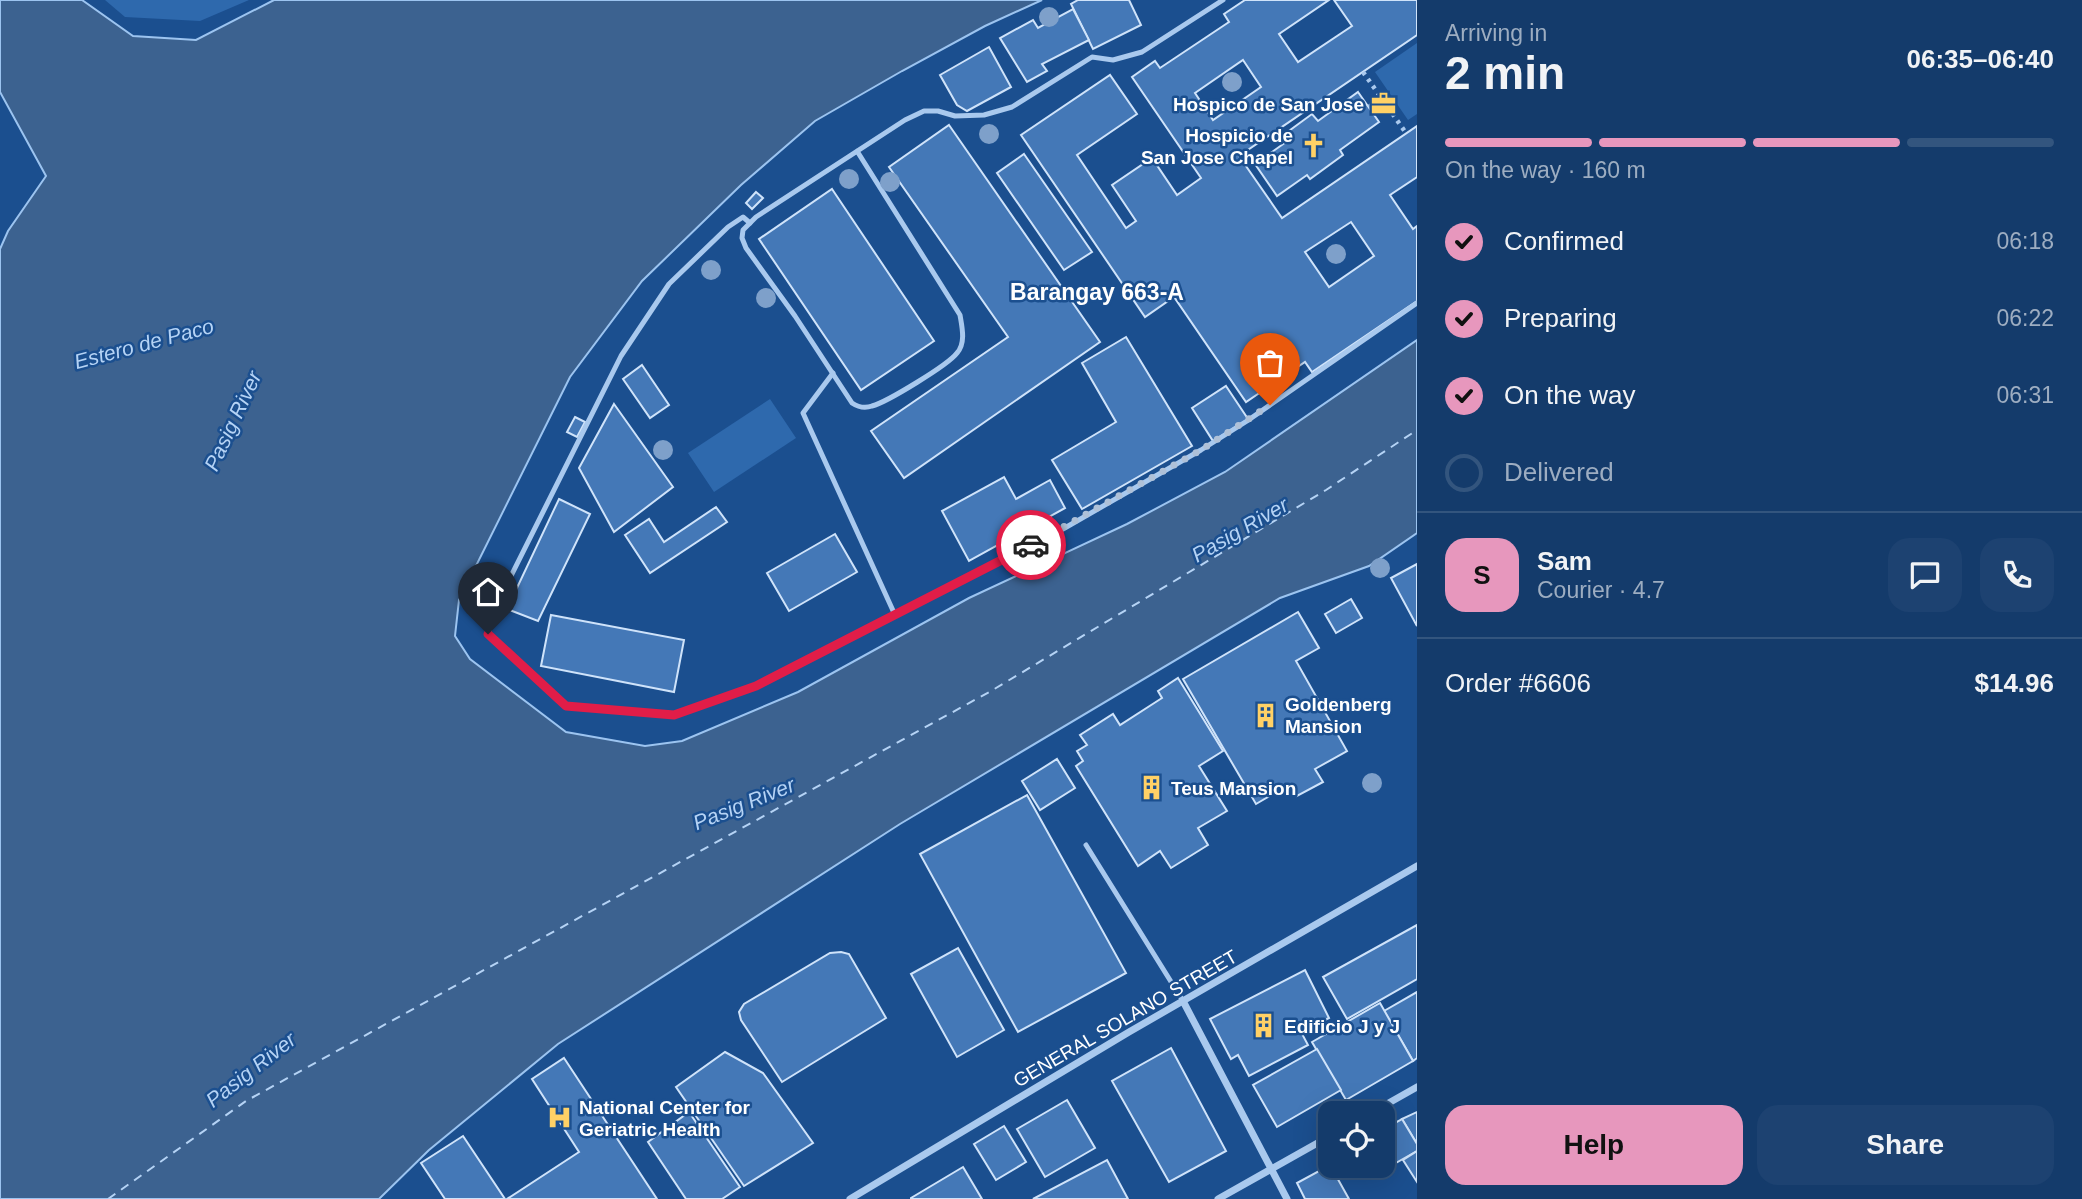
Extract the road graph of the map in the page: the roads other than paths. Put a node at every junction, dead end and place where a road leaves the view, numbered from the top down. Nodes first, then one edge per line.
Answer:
1 (1223, 0) edge
2 (858, 151) junction
3 (750, 223) junction
4 (1417, 303) edge
5 (833, 373) junction
6 (895, 615) junction
7 (1086, 845) dead end
8 (1417, 866) edge
9 (1182, 1001) junction
10 (1417, 1087) edge
11 (1392, 1101) edge
12 (1318, 1143) edge
13 (1271, 1170) junction
14 (850, 1199) edge
15 (1218, 1199) edge
16 (1287, 1199) edge

1 - 2 lane
2 - 3 lane
2 - 5 lane
3 - 5 lane
3 - 6 lane
4 - 6 lane
5 - 6 lane
7 - 9 lane
8 - 9 street, GENERAL SOLANO STREET
9 - 13 street
9 - 14 street, GENERAL SOLANO STREET
10 - 11 street
12 - 13 street
13 - 15 street
13 - 16 street

